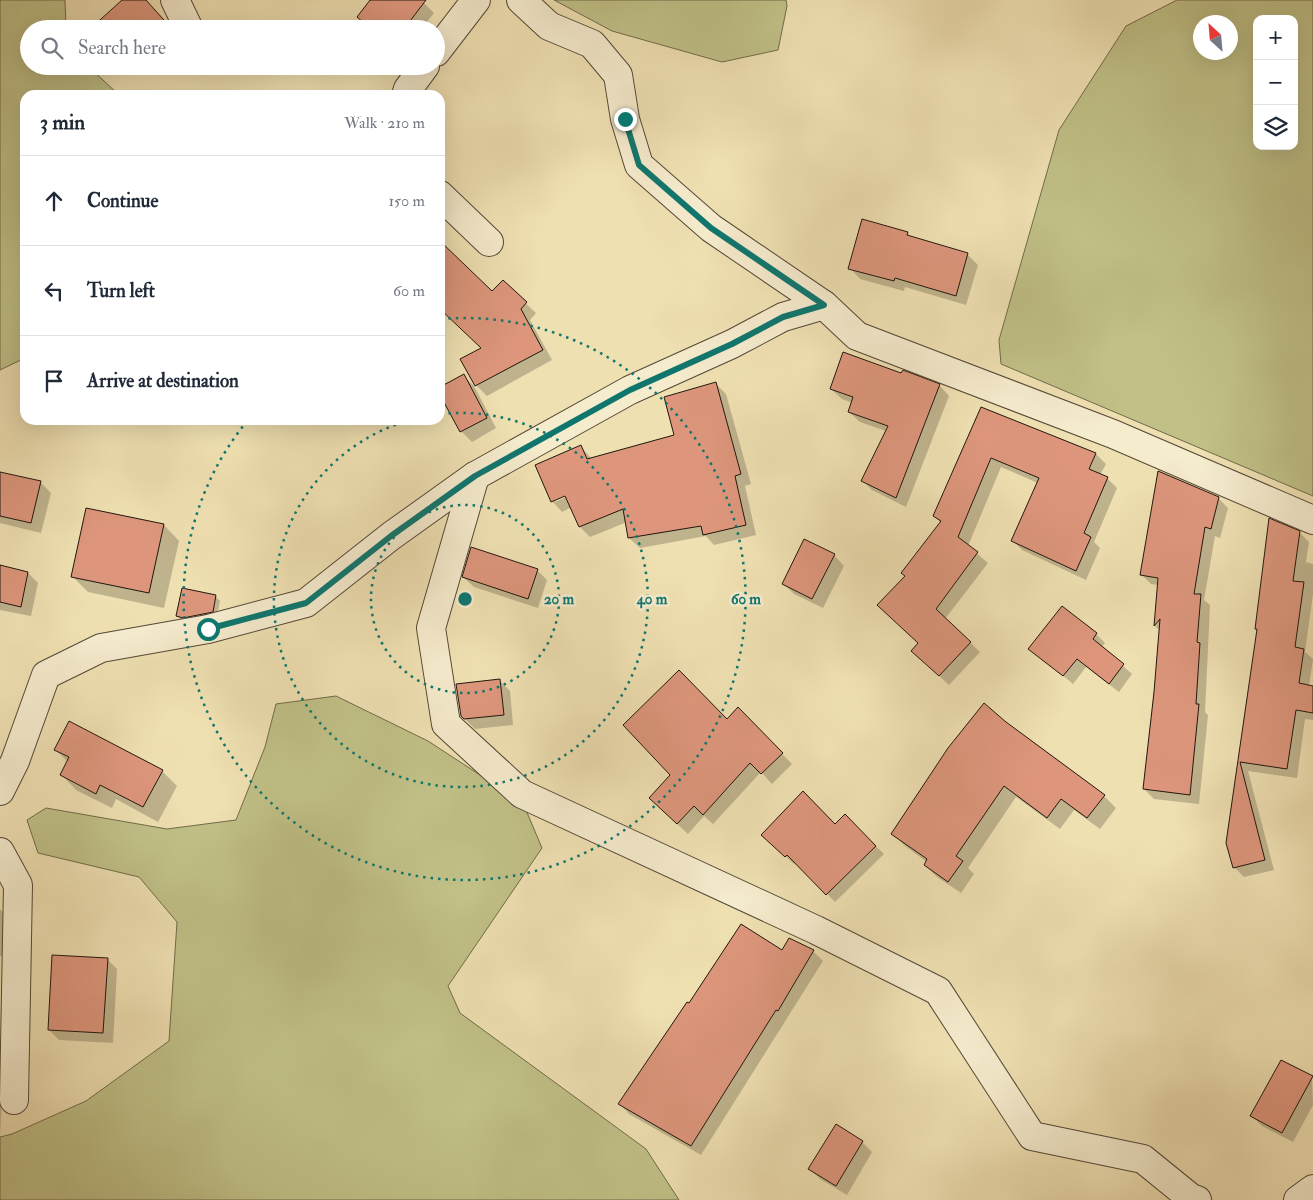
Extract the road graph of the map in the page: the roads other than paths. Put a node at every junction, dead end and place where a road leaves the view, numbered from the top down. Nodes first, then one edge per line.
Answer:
1 (175, 0) edge
2 (476, 0) edge
3 (521, 0) edge
4 (185, 20) edge
5 (445, 40) edge
6 (418, 75) edge
7 (408, 90) edge
8 (445, 200) edge
9 (489, 242) dead end
10 (824, 305) junction
11 (475, 476) junction
12 (1313, 520) edge
13 (0, 791) edge
14 (0, 852) edge
15 (14, 1100) dead end
16 (1313, 1190) edge
17 (1197, 1200) edge
18 (1298, 1200) edge

1 - 4 street
2 - 5 street
3 - 10 street
6 - 7 street
8 - 9 street
10 - 11 street
10 - 12 street
11 - 13 street
11 - 17 street
14 - 15 street
16 - 18 street

